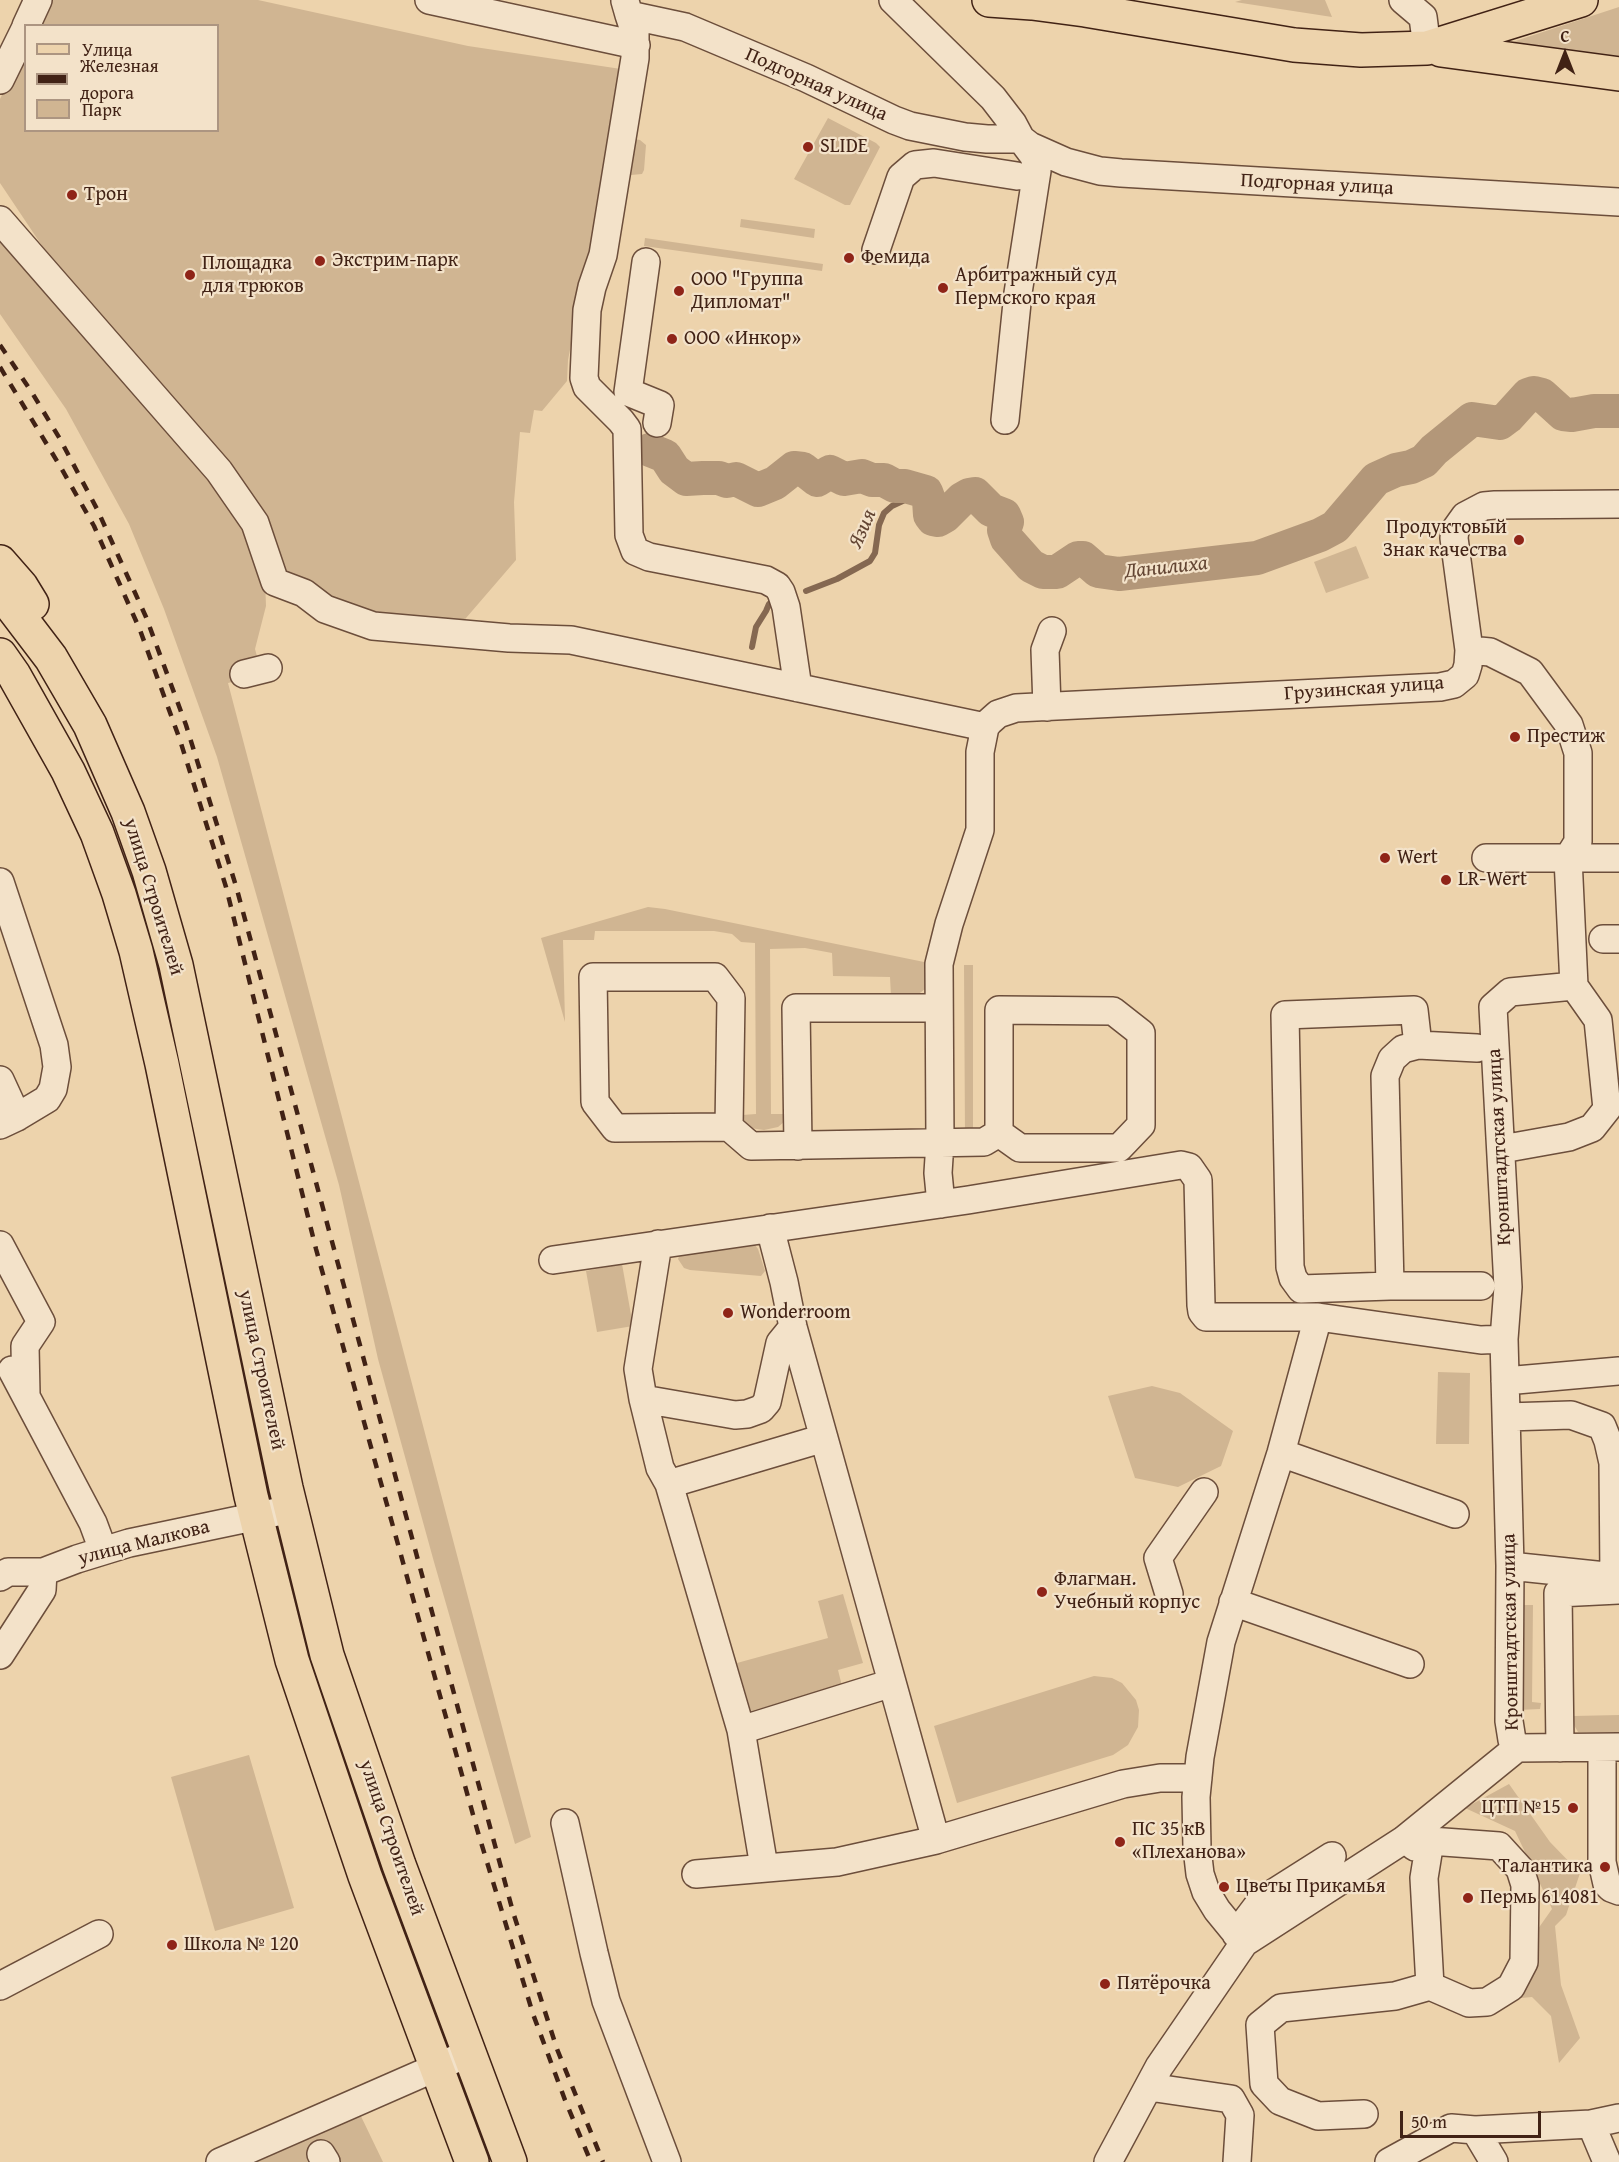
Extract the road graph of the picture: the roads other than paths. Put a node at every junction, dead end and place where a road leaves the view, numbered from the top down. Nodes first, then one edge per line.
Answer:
1 (38, 0) edge
2 (429, 0) edge
3 (892, 0) edge
4 (989, 0) edge
5 (1403, 0) edge
6 (1581, 0) edge
7 (1032, 1) edge
8 (627, 8) edge
9 (27, 24) edge
10 (24, 29) edge
11 (636, 45) junction
12 (1427, 48) junction
13 (3, 66) edge
14 (1619, 74) edge
15 (1021, 139) junction
16 (1017, 176) dead end
17 (1619, 202) edge
18 (0, 220) edge
19 (876, 250) dead end
20 (646, 262) dead end
21 (1005, 420) dead end
22 (657, 423) dead end
23 (1619, 504) edge
24 (0, 562) edge
25 (0, 591) edge
26 (1052, 631) dead end
27 (1469, 650) junction
28 (0, 655) edge
29 (0, 683) edge
30 (798, 688) junction
31 (1047, 707) junction
32 (985, 727) junction
33 (128, 812) junction
34 (1486, 858) dead end
35 (1568, 858) junction
36 (1619, 858) edge
37 (0, 882) edge
38 (1574, 986) junction
39 (939, 1008) junction
40 (1418, 1046) junction
41 (1477, 1048) dead end
42 (162, 1064) junction
43 (0, 1080) edge
44 (8, 1121) edge
45 (729, 1127) junction
46 (999, 1133) junction
47 (940, 1143) junction
48 (798, 1146) junction
49 (1502, 1149) junction
50 (941, 1204) junction
51 (770, 1228) junction
52 (658, 1244) junction
53 (0, 1245) edge
54 (553, 1260) dead end
55 (1390, 1286) junction
56 (1481, 1286) dead end
57 (1318, 1317) junction
58 (793, 1327) junction
59 (1504, 1339) junction
60 (12, 1370) dead end
61 (1619, 1371) edge
62 (1505, 1381) junction
63 (26, 1395) junction
64 (643, 1399) junction
65 (1506, 1417) junction
66 (824, 1438) junction
67 (1281, 1453) junction
68 (669, 1484) junction
69 (1204, 1492) dead end
70 (291, 1508) junction
71 (1455, 1514) dead end
72 (256, 1517) junction
73 (103, 1550) junction
74 (1510, 1566) junction
75 (3, 1568) edge
76 (43, 1572) junction
77 (1617, 1582) edge
78 (1169, 1594) dead end
79 (1233, 1602) junction
80 (0, 1655) edge
81 (1410, 1664) dead end
82 (892, 1683) junction
83 (741, 1730) junction
84 (1517, 1748) junction
85 (1560, 1748) junction
86 (1610, 1748) edge
87 (1198, 1778) junction
88 (565, 1823) dead end
89 (936, 1840) junction
90 (1418, 1840) junction
91 (1332, 1856) dead end
92 (764, 1867) junction
93 (696, 1874) dead end
94 (1619, 1891) edge
95 (99, 1934) dead end
96 (1240, 1938) junction
97 (0, 1986) edge
98 (1430, 1986) junction
99 (469, 2053) junction
100 (436, 2067) junction
101 (1149, 2087) junction
102 (1364, 2114) dead end
103 (1619, 2118) edge
104 (1592, 2124) junction
105 (1474, 2130) junction
106 (220, 2162) edge
107 (471, 2162) edge
108 (510, 2162) edge
109 (667, 2162) edge
110 (1108, 2162) edge
111 (1237, 2162) edge
112 (1389, 2162) edge
113 (1494, 2162) edge
114 (1607, 2162) edge

1 - 9 street
2 - 11 street
3 - 15 street, Подгорная улица
4 - 7 main road
5 - 12 street
6 - 12 main road
7 - 12 main road
8 - 11 street
8 - 15 street, Подгорная улица
10 - 13 street
11 - 30 street
12 - 14 main road
15 - 17 street, Подгорная улица
15 - 21 street
16 - 19 street
18 - 30 street
20 - 22 street
23 - 27 street, Грузинская улица
24 - 33 main road
25 - 33 main road, улица Строителей
26 - 31 street
27 - 31 street, Грузинская улица
27 - 35 street
28 - 42 main road, улица Строителей
29 - 42 main road
30 - 32 street
31 - 32 street
32 - 39 street
33 - 70 main road, улица Строителей
34 - 35 street
35 - 36 street
35 - 38 street
37 - 44 street
38 - 49 street, Кронштадтская улица
38 - 49 street
39 - 47 street
39 - 48 street
40 - 41 street
40 - 55 street
40 - 55 street
42 - 72 main road, улица Строителей
43 - 44 street
45 - 45 street
45 - 48 street
46 - 46 street
46 - 47 street
47 - 48 street
47 - 50 street
49 - 59 street, Кронштадтская улица
50 - 51 street
50 - 57 street
51 - 52 street
51 - 58 street
52 - 54 street
52 - 64 street
53 - 63 street
55 - 56 street
57 - 59 street
57 - 67 street
58 - 64 street
58 - 66 street
59 - 62 street, Кронштадтская улица
60 - 63 street
61 - 62 street
62 - 65 street, Кронштадтская улица
63 - 73 street
64 - 68 street
65 - 74 street, Кронштадтская улица
65 - 77 street
66 - 68 street
66 - 82 street
67 - 71 street
67 - 79 street
68 - 83 street
69 - 78 street
70 - 72 street, улица Малкова
70 - 99 main road, улица Строителей
72 - 73 street, улица Малкова
72 - 100 main road, улица Строителей
73 - 76 street, улица Малкова
74 - 77 street
74 - 84 street, Кронштадтская улица
75 - 76 street, улица Малкова
76 - 80 street
77 - 85 street
79 - 81 street
79 - 87 street
82 - 83 street
82 - 89 street
83 - 92 street
84 - 85 street
84 - 90 street, Кронштадтская улица
85 - 86 street
86 - 94 street
87 - 89 street
87 - 96 street
88 - 109 street
89 - 92 street
90 - 96 street, Кронштадтская улица
90 - 98 street
90 - 98 street
91 - 96 street
92 - 93 street
95 - 97 street
96 - 101 street, Кронштадтская улица
98 - 102 street
99 - 100 street
99 - 108 main road, улица Строителей
100 - 106 street
100 - 107 main road, улица Строителей
101 - 110 street, Кронштадтская улица
101 - 111 street
103 - 104 street
104 - 105 street
104 - 114 street
105 - 112 street
105 - 113 street

